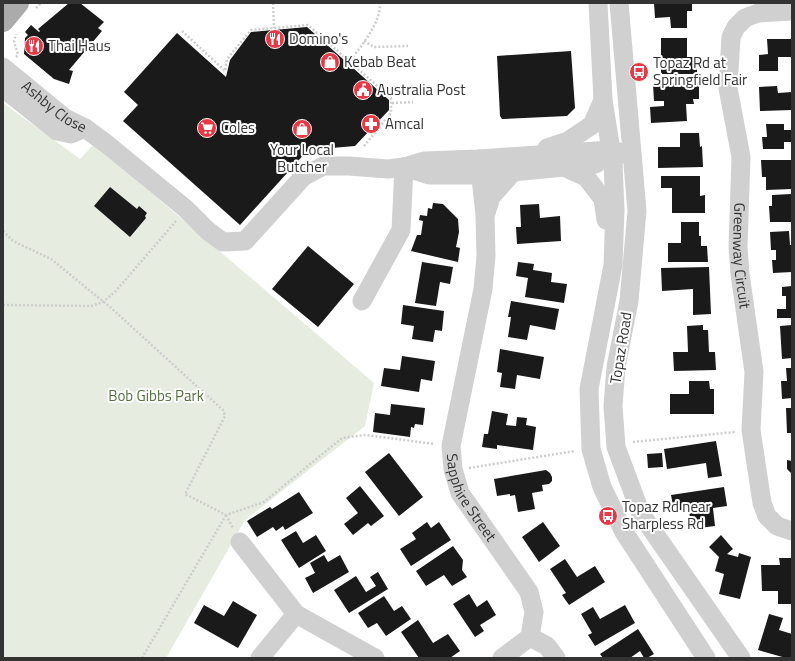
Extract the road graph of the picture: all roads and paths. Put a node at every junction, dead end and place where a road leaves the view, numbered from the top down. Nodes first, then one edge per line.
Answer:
1 (41, 3) edge
2 (273, 3) edge
3 (380, 3) edge
4 (598, 3) edge
5 (619, 3) edge
6 (25, 7) edge
7 (792, 11) edge
8 (10, 24) edge
9 (274, 28) junction
10 (182, 31) dead end
11 (364, 41) junction
12 (408, 46) dead end
13 (349, 62) junction
14 (4, 68) edge
15 (3, 88) edge
16 (603, 100) junction
17 (413, 102) dead end
18 (392, 103) junction
19 (85, 128) junction
20 (364, 146) dead end
21 (525, 155) junction
22 (612, 156) junction
23 (632, 156) junction
24 (562, 166) junction
25 (404, 167) junction
26 (479, 167) junction
27 (514, 171) junction
28 (186, 209) junction
29 (485, 215) junction
30 (3, 231) edge
31 (613, 265) junction
32 (362, 301) dead end
33 (103, 302) junction
34 (3, 305) edge
35 (751, 430) junction
36 (451, 446) junction
37 (616, 447) junction
38 (591, 450) junction
39 (453, 469) junction
40 (226, 515) junction
41 (792, 531) edge
42 (240, 542) dead end
43 (296, 614) junction
44 (530, 637) junction
45 (142, 658) edge
46 (260, 658) edge
47 (375, 658) edge
48 (502, 658) edge
49 (556, 658) edge
50 (706, 658) edge
51 (740, 658) edge

1 - 6 path
2 - 9 path
3 - 11 path
4 - 16 street, Topaz Road
5 - 23 street, Topaz Road
6 - 8 main road
7 - 35 street, Greenway Circuit
8 - 14 path
9 - 10 path
9 - 13 path
11 - 12 path
11 - 13 path
13 - 18 path
14 - 19 street, Ashby Close
15 - 19 street, Ashby Close
16 - 21 street
16 - 22 street, Topaz Road
17 - 18 path
18 - 20 path
19 - 28 street
21 - 22 street
21 - 26 street
22 - 23 street
22 - 24 street
22 - 31 street, Topaz Road
23 - 37 street, Topaz Road
24 - 27 street
24 - 31 street, Topaz Road
25 - 26 street
25 - 28 street
25 - 32 street
26 - 27 street
26 - 29 street, Sapphire Street
27 - 29 street, Sapphire Street
28 - 33 path
29 - 36 street, Sapphire Street
30 - 33 path
31 - 38 street, Topaz Road
33 - 34 path
33 - 40 path
35 - 37 path
35 - 41 street, Greenway Circuit
36 - 39 street, Sapphire Street
36 - 40 path
37 - 51 street, Topaz Road
38 - 39 path
38 - 50 street, Topaz Road
39 - 44 street, Sapphire Street
40 - 45 path
42 - 43 street
43 - 46 street
43 - 47 street
44 - 48 street
44 - 49 street

